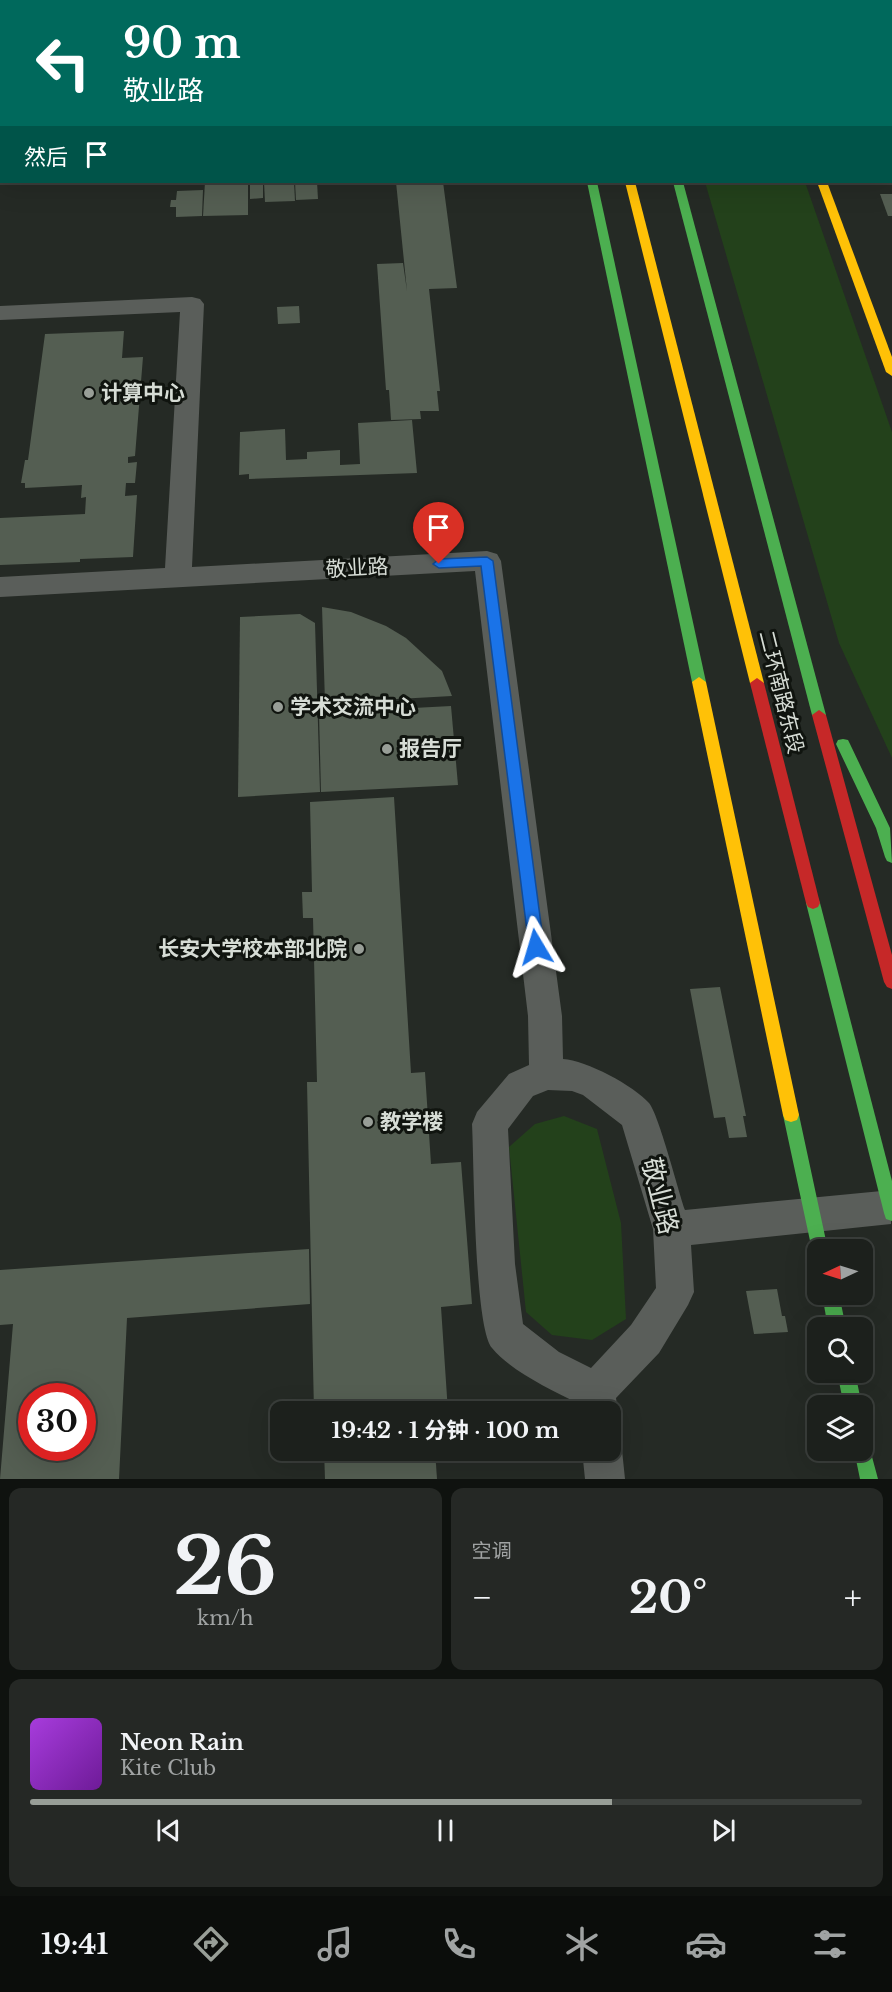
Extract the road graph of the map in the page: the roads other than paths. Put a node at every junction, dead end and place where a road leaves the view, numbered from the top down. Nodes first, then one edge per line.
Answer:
1 (592, 183) edge
2 (630, 183) edge
3 (678, 183) edge
4 (822, 183) edge
5 (0, 313) edge
6 (892, 372) edge
7 (178, 578) junction
8 (0, 587) edge
9 (806, 666) junction
10 (892, 857) edge
11 (892, 982) edge
12 (546, 1074) junction
13 (891, 1210) edge
14 (672, 1228) junction
15 (817, 1232) edge
16 (597, 1401) edge
17 (603, 1461) edge
18 (865, 1461) edge
19 (605, 1479) edge
20 (869, 1479) edge

1 - 15 main road
2 - 13 main road, 二环南路东段
3 - 9 main road, 二环南路东段
4 - 6 main road
5 - 7 street
7 - 8 street, 敬业路
7 - 12 street, 敬业路
9 - 10 main road
9 - 11 main road, 二环南路东段
12 - 14 street, 敬业路
12 - 16 street, 敬业路
13 - 15 street
14 - 15 street
14 - 16 street, 敬业路
17 - 19 street
18 - 20 main road

